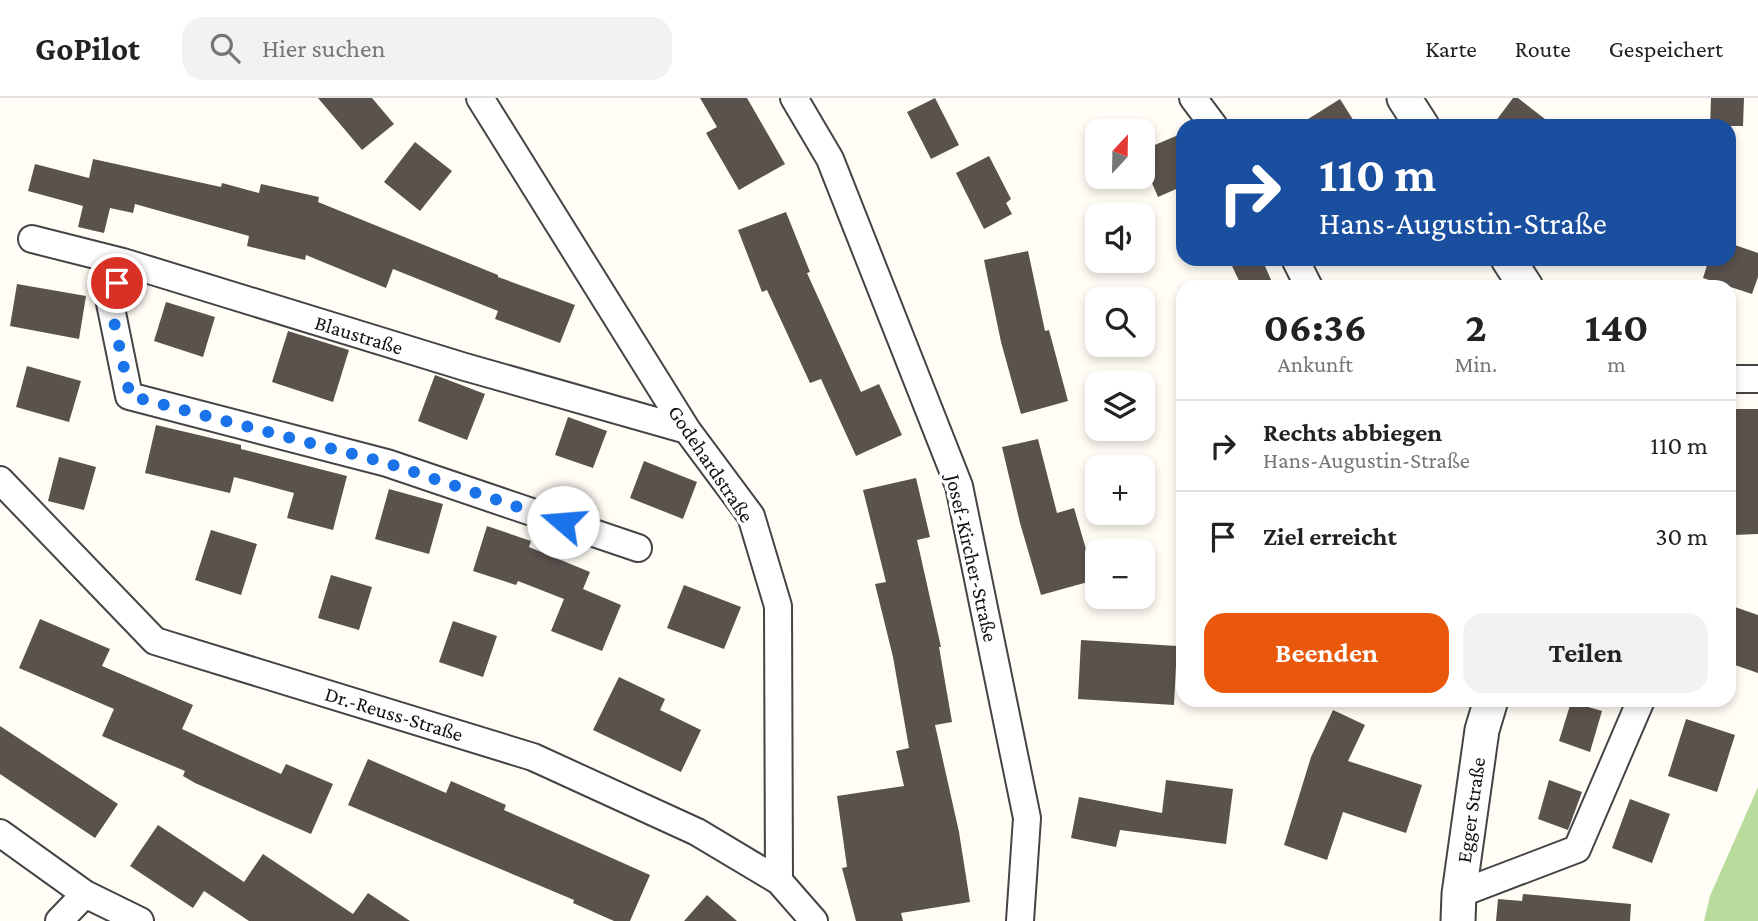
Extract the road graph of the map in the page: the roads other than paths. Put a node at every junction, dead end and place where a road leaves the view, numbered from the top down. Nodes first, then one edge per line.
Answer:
1 (480, 98) edge
2 (794, 98) edge
3 (1193, 98) edge
4 (1404, 98) edge
5 (1209, 119) edge
6 (1418, 119) edge
7 (32, 239) dead end
8 (123, 262) junction
9 (1736, 379) edge
10 (1758, 379) edge
11 (687, 430) junction
12 (0, 480) edge
13 (638, 548) dead end
14 (1489, 707) edge
15 (1638, 707) edge
16 (0, 833) edge
17 (779, 881) junction
18 (85, 894) junction
19 (1459, 908) edge
20 (59, 921) edge
21 (140, 921) edge
22 (814, 921) edge
23 (1020, 921) edge

1 - 11 street, Godehardstraße
2 - 23 street, Josef-Kircher-Straße
3 - 5 street
4 - 6 street
7 - 8 street, Blaustraße
8 - 11 street, Blaustraße
8 - 13 street
9 - 10 street
11 - 17 street, Godehardstraße
12 - 17 street, Dr.-Reuss-Straße
14 - 19 street, Egger Straße
15 - 19 street
16 - 18 street
17 - 22 street, Dr.-Reuss-Straße
18 - 20 street
18 - 21 street

